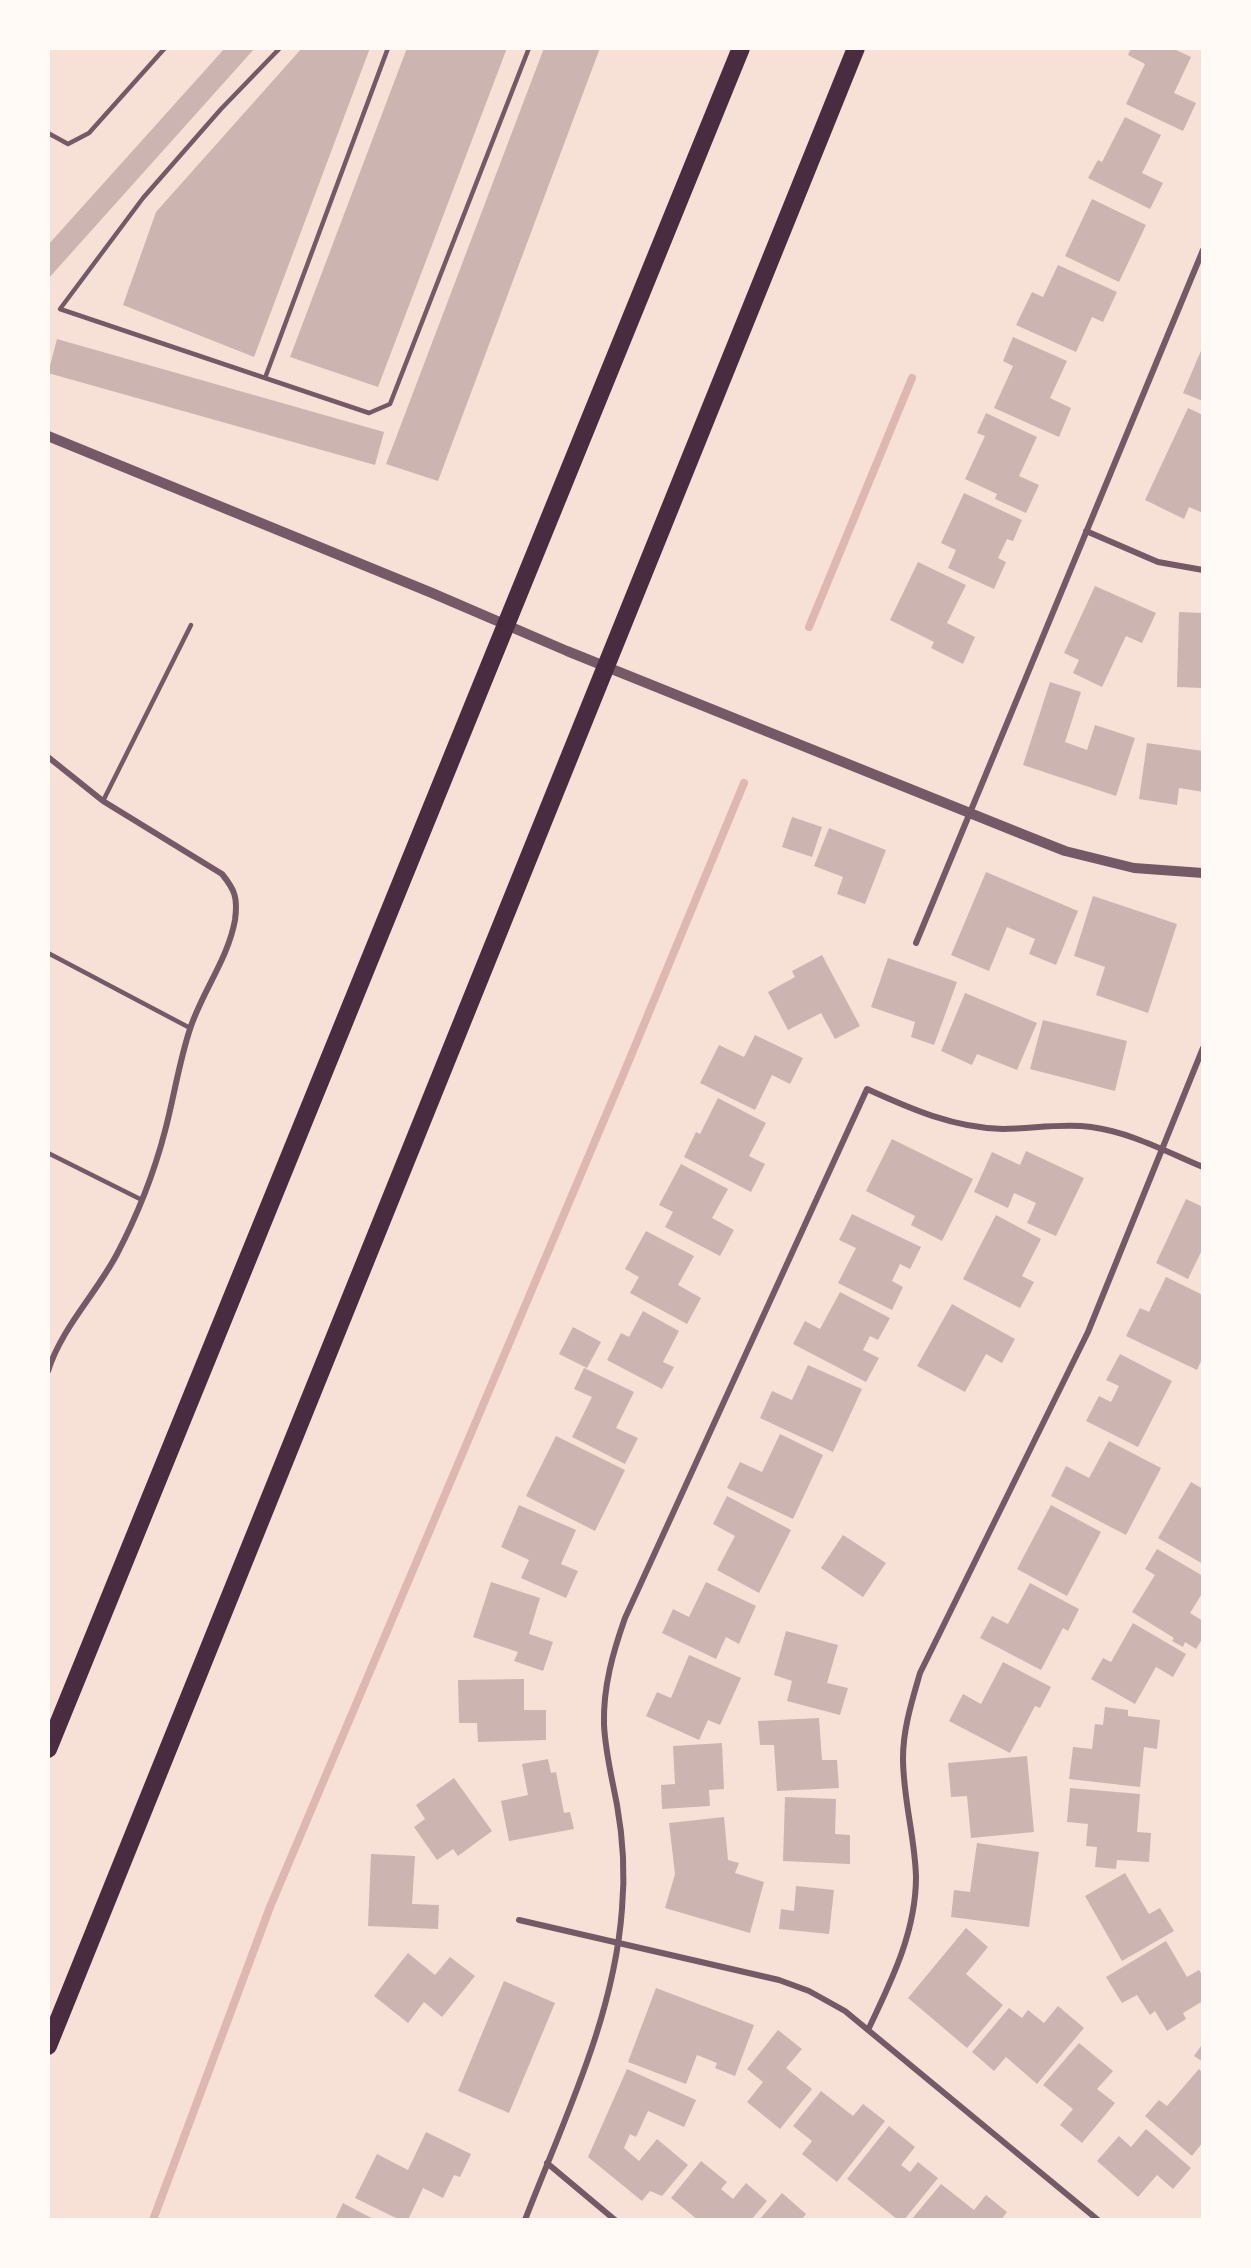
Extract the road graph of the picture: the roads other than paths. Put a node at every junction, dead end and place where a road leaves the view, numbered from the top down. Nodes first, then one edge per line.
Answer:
1 (165, 48) edge
2 (280, 48) edge
3 (388, 48) edge
4 (529, 48) edge
5 (736, 48) edge
6 (741, 48) edge
7 (856, 48) edge
8 (868, 48) edge
9 (710, 123) junction
10 (48, 133) edge
11 (812, 158) junction
12 (1203, 250) edge
13 (265, 378) junction
14 (48, 436) edge
15 (1086, 531) junction
16 (1203, 570) edge
17 (191, 625) dead end
18 (48, 757) edge
19 (103, 801) junction
20 (970, 812) junction
21 (1203, 873) edge
22 (916, 943) dead end
23 (48, 953) edge
24 (190, 1028) junction
25 (1203, 1048) edge
26 (1162, 1150) junction
27 (48, 1154) edge
28 (1203, 1167) edge
29 (142, 1200) junction
30 (51, 1349) edge
31 (48, 1371) edge
32 (48, 1749) edge
33 (519, 1920) dead end
34 (619, 1942) junction
35 (868, 2030) junction
36 (48, 2046) edge
37 (547, 2163) junction
38 (525, 2220) edge
39 (615, 2220) edge
40 (1098, 2220) edge

1 - 10 lane
2 - 13 lane
3 - 13 lane
4 - 13 lane
5 - 9 highway
6 - 9 highway
7 - 11 highway
8 - 11 highway
9 - 32 highway
11 - 36 highway
12 - 15 street
14 - 20 street
15 - 16 street
15 - 20 street
17 - 19 lane
18 - 19 street
19 - 24 street
20 - 21 street
20 - 22 street
23 - 24 lane
24 - 29 street
25 - 26 street
26 - 28 street
26 - 34 street
26 - 35 street
27 - 29 lane
29 - 30 street
30 - 31 street
33 - 34 street
34 - 35 street
34 - 37 street
35 - 40 street
37 - 38 street
37 - 39 street

